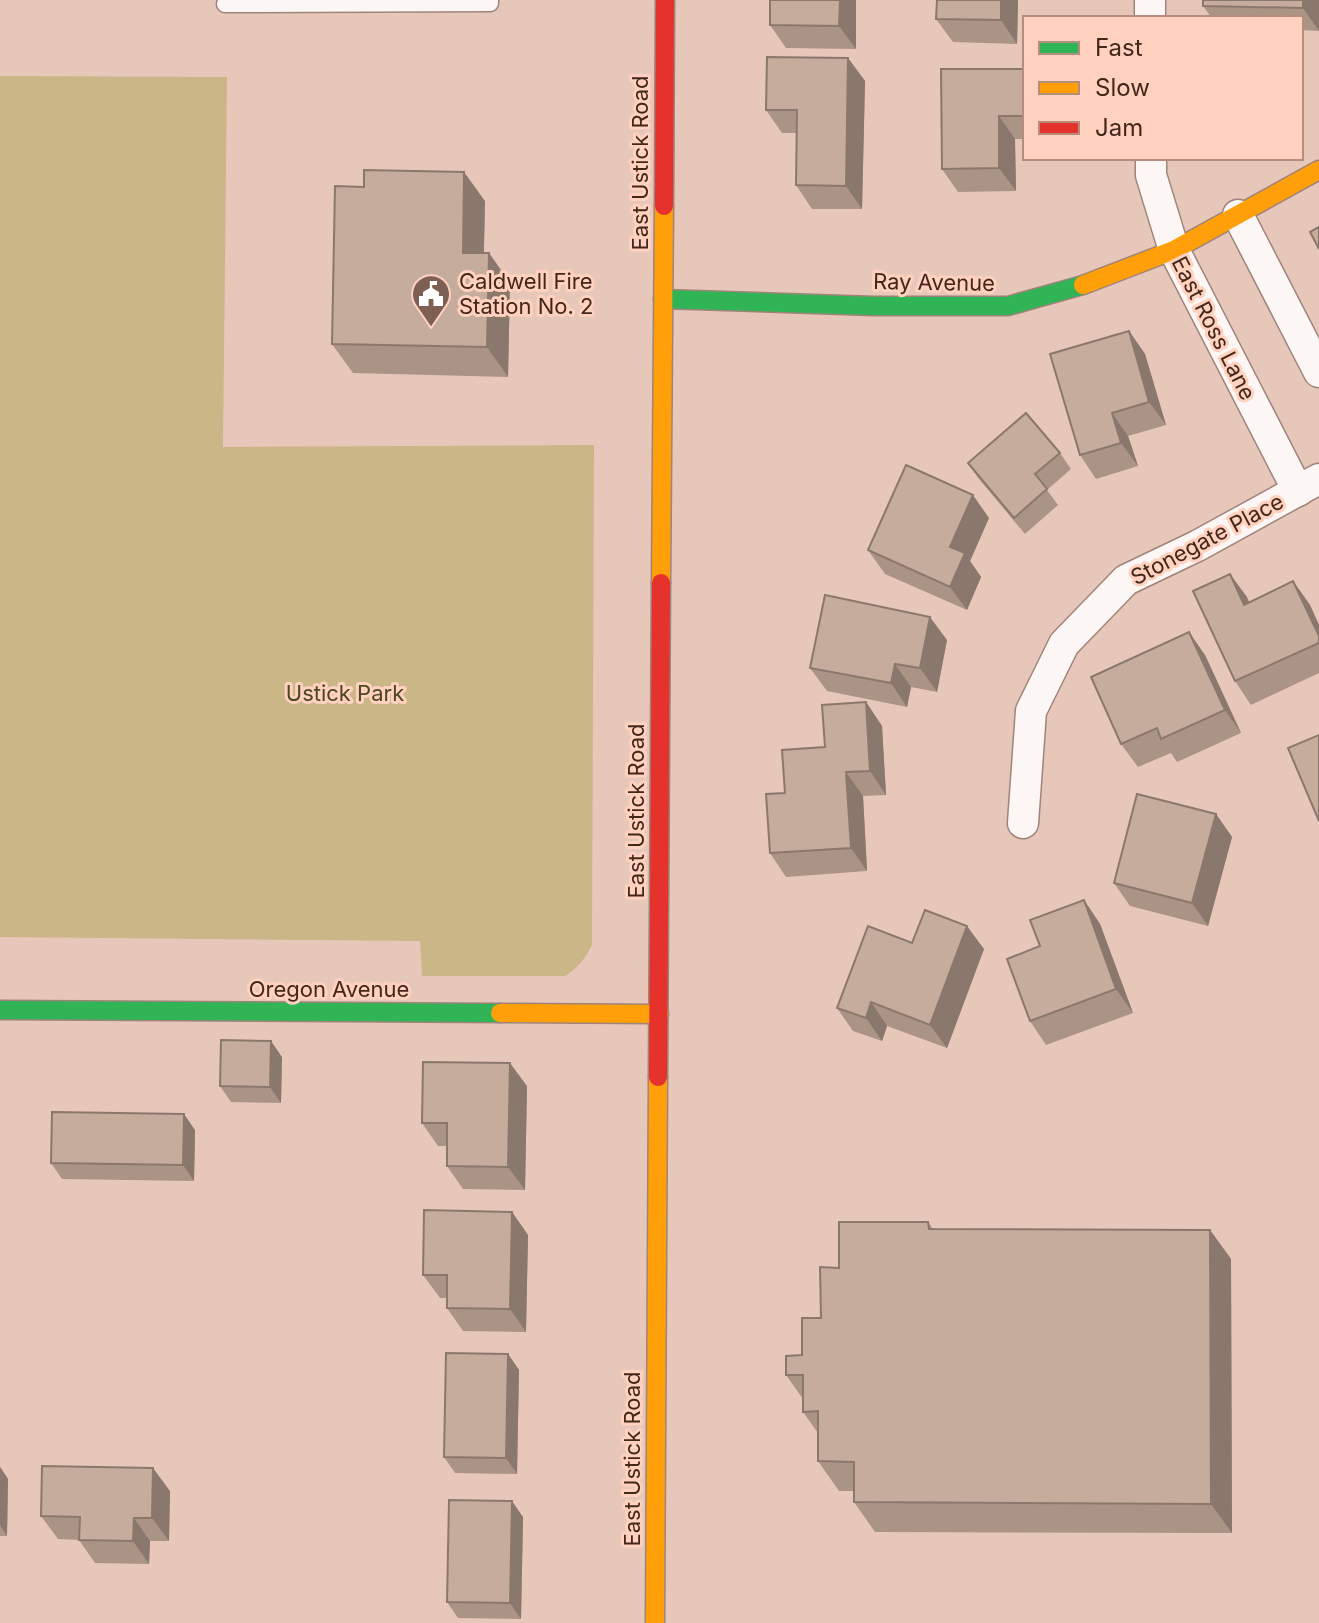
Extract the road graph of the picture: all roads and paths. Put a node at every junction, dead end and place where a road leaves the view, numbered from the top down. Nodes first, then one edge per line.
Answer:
1 (490, 0) edge
2 (665, 0) edge
3 (225, 4) dead end
4 (1151, 160) edge
5 (1319, 170) edge
6 (1238, 215) junction
7 (1174, 250) junction
8 (663, 299) junction
9 (1319, 372) edge
10 (1308, 485) edge
11 (1023, 823) dead end
12 (0, 1010) edge
13 (659, 1014) junction
14 (655, 1623) edge

1 - 3 lane
2 - 8 main road, East Ustick Road
4 - 7 street, East Ross Lane
5 - 6 main road, Ray Avenue
6 - 7 main road, Ray Avenue
6 - 9 street
7 - 8 main road, Ray Avenue
7 - 10 street, East Ross Lane
8 - 13 main road, East Ustick Road
10 - 11 street, Stonegate Place
12 - 13 main road, Oregon Avenue
13 - 14 main road, East Ustick Road

